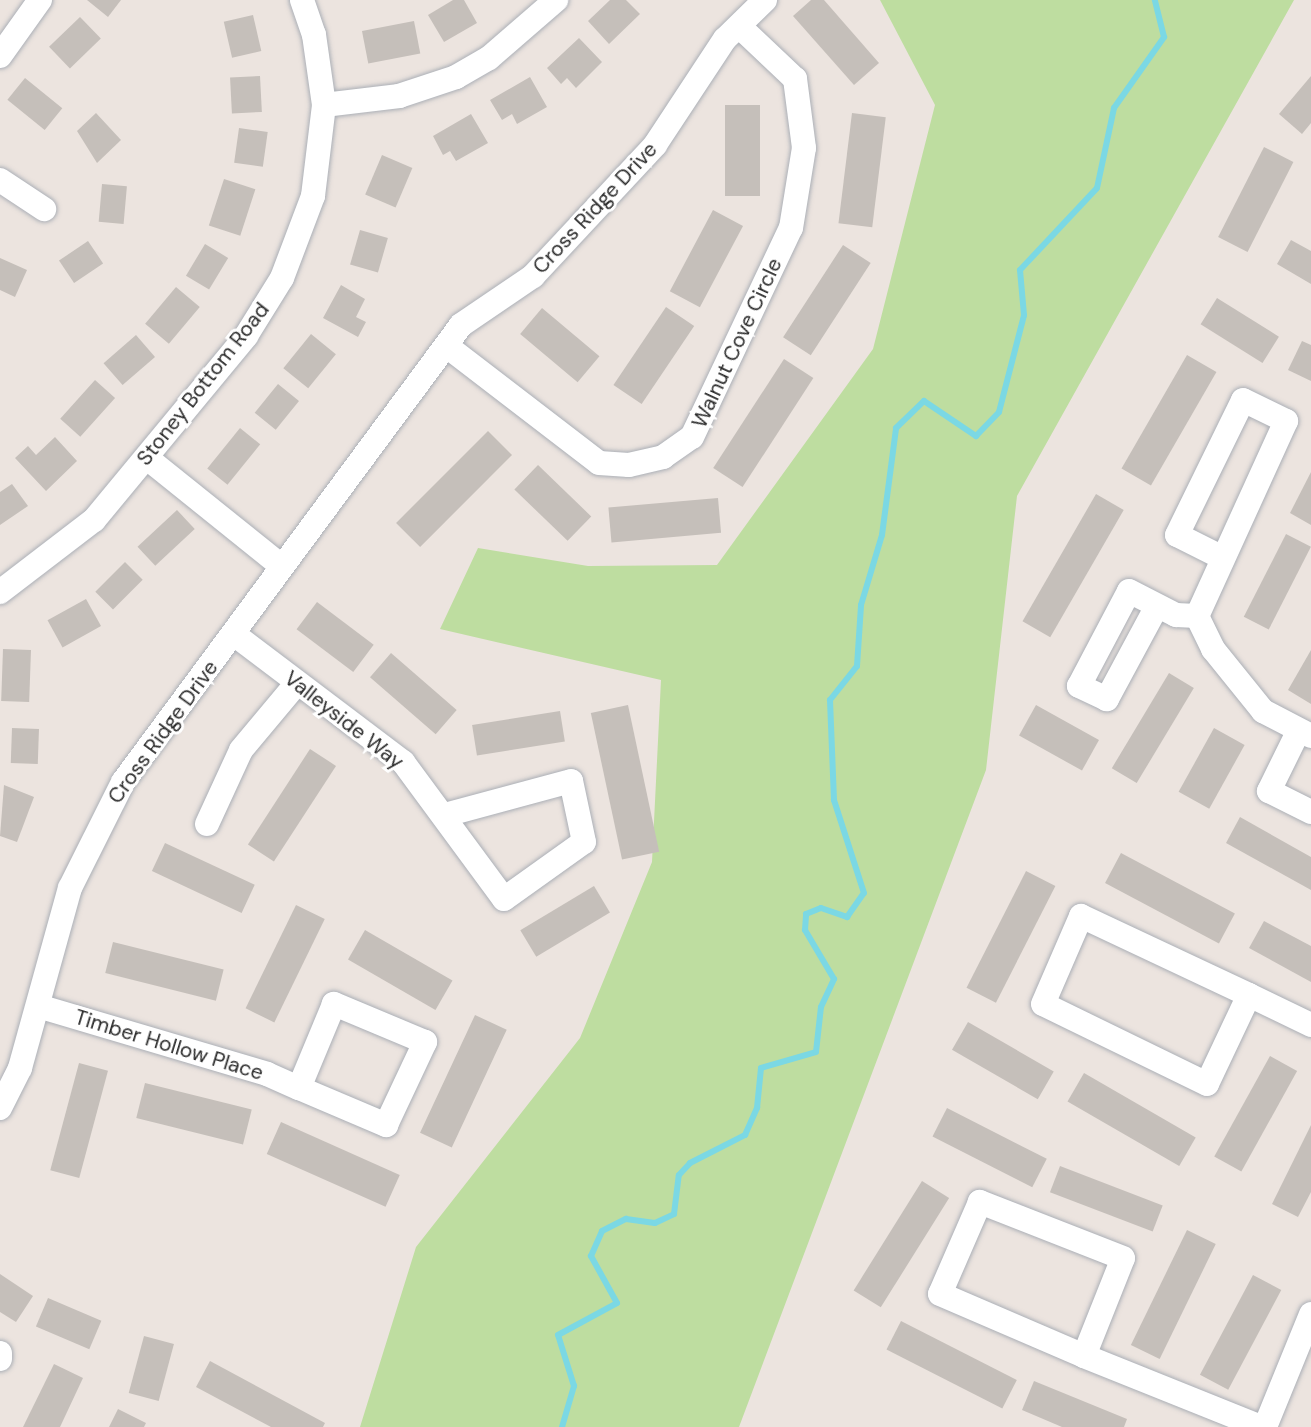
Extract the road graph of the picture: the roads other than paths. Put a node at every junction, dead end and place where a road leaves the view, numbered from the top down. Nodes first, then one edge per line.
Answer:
1 (40, 0) edge
2 (302, 0) edge
3 (556, 0) edge
4 (765, 0) edge
5 (10, 19) edge
6 (740, 27) junction
7 (0, 56) edge
8 (324, 105) junction
9 (0, 180) edge
10 (44, 209) dead end
11 (448, 347) junction
12 (147, 458) junction
13 (1221, 557) junction
14 (280, 565) junction
15 (0, 592) edge
16 (1157, 606) dead end
17 (1198, 616) junction
18 (234, 635) junction
19 (297, 683) junction
20 (1304, 734) edge
21 (1311, 812) edge
22 (444, 815) junction
23 (207, 824) dead end
24 (1249, 995) junction
25 (37, 1006) junction
26 (1311, 1026) edge
27 (299, 1088) junction
28 (0, 1108) edge
29 (1311, 1314) edge
30 (0, 1353) edge
31 (1084, 1356) junction
32 (0, 1359) edge
33 (1263, 1427) edge

1 - 5 street
2 - 8 street, Stoney Bottom Road
3 - 8 street
4 - 6 street, Cross Ridge Drive
5 - 7 street
6 - 11 street, Cross Ridge Drive
6 - 11 street, Walnut Cove Circle
8 - 12 street, Stoney Bottom Road
9 - 10 street
11 - 14 street, Cross Ridge Drive
12 - 14 street
12 - 15 street, Stoney Bottom Road
13 - 13 street
13 - 17 street
14 - 18 street, Cross Ridge Drive
16 - 17 street
17 - 20 street
18 - 19 street, Valleyside Way
18 - 25 street, Cross Ridge Drive
19 - 22 street, Valleyside Way
19 - 23 street
20 - 21 street
22 - 22 street, Valleyside Way
24 - 24 street
24 - 26 street
25 - 27 street, Timber Hollow Place
25 - 28 street, Cross Ridge Drive
27 - 27 street, Timber Hollow Place
29 - 33 street
30 - 32 street
31 - 31 street
31 - 33 street

